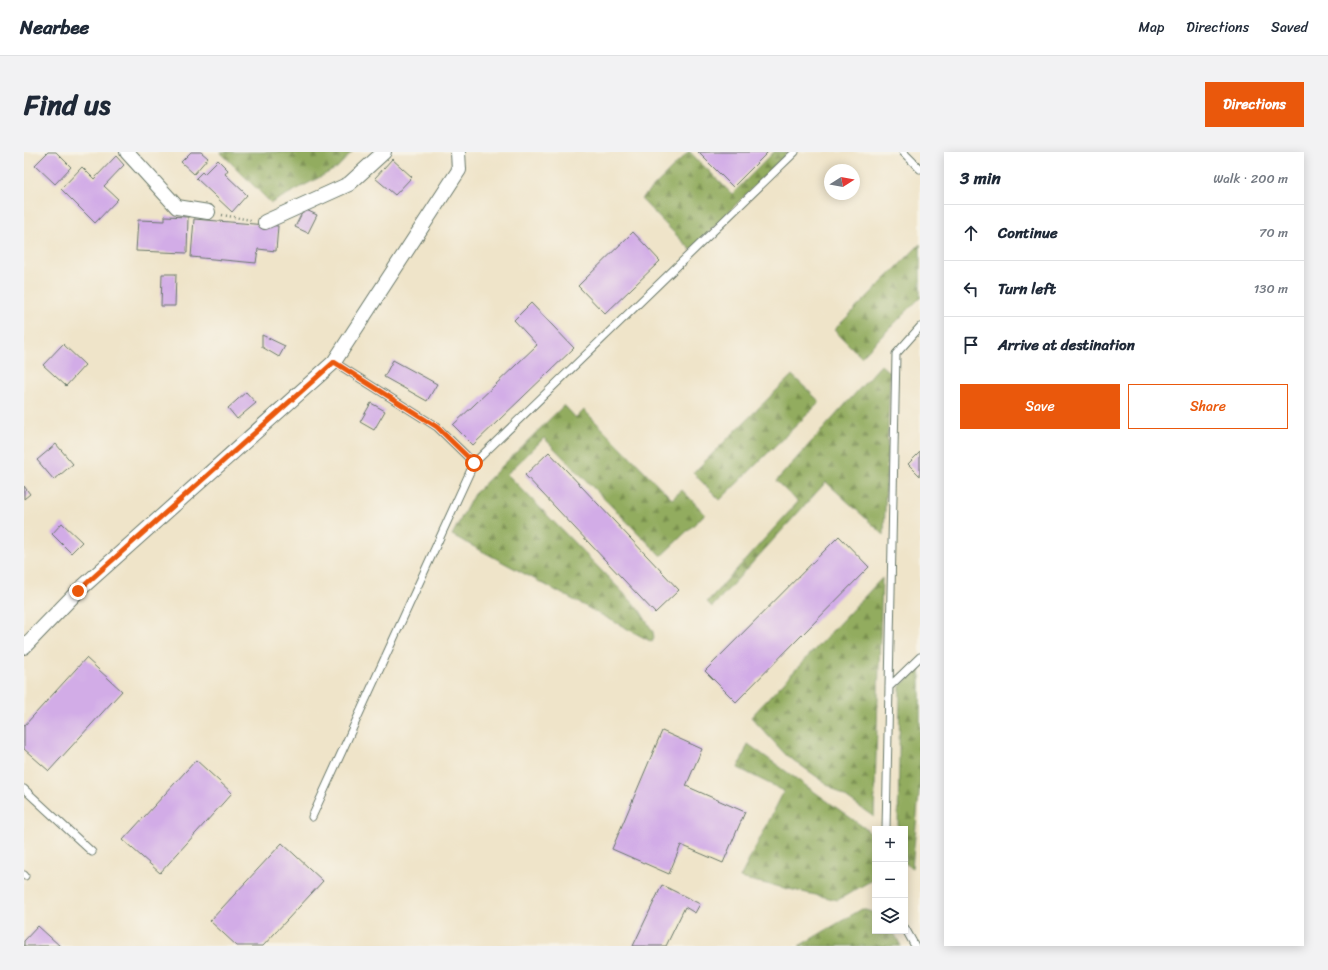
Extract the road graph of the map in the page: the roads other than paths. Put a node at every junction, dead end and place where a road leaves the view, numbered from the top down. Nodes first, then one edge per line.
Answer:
1 (126, 152) edge
2 (384, 152) edge
3 (458, 152) edge
4 (795, 152) edge
5 (903, 152) edge
6 (920, 169) edge
7 (208, 212) road end
8 (265, 222) road end
9 (920, 327) edge
10 (334, 362) junction
11 (474, 463) junction
12 (24, 647) edge
13 (920, 657) edge
14 (889, 687) junction
15 (24, 789) edge
16 (312, 817) dead end
17 (886, 826) edge
18 (92, 852) dead end
19 (908, 933) edge
20 (915, 946) edge

1 - 7 street
2 - 8 street
3 - 10 street
4 - 11 lane
5 - 6 lane
9 - 14 lane
10 - 11 lane
10 - 12 street
11 - 16 lane
13 - 14 lane
14 - 17 lane
15 - 18 lane
19 - 20 lane

